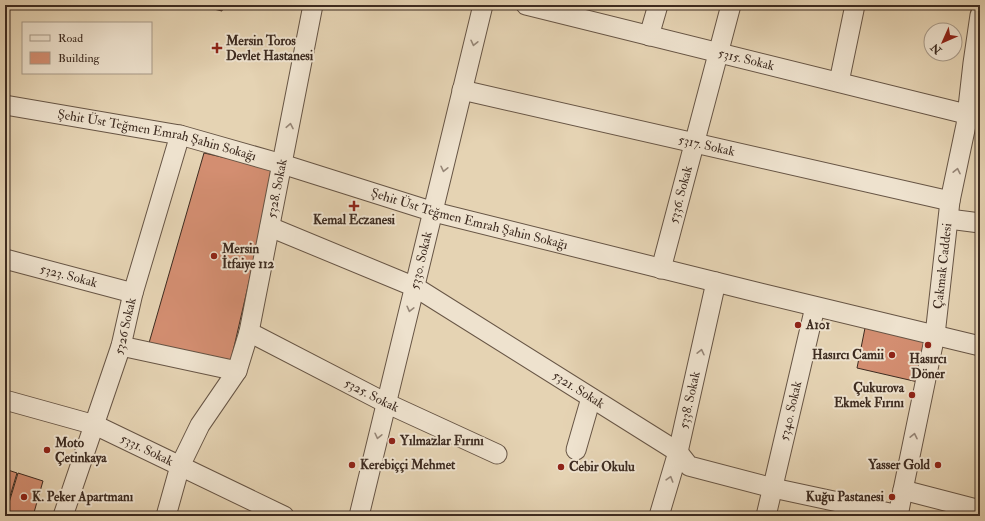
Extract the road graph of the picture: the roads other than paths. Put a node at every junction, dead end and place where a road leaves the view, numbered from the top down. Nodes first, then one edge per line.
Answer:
1 (314, 5) edge
2 (483, 5) edge
3 (526, 5) edge
4 (658, 5) edge
5 (731, 5) edge
6 (855, 5) edge
7 (980, 15) edge
8 (650, 36) junction
9 (718, 52) junction
10 (839, 82) junction
11 (462, 90) junction
12 (5, 105) edge
13 (971, 122) edge
14 (180, 135) junction
15 (694, 143) junction
16 (282, 164) junction
17 (949, 210) junction
18 (434, 212) junction
19 (980, 223) edge
20 (270, 227) junction
21 (5, 259) edge
22 (661, 269) junction
23 (716, 282) junction
24 (415, 288) junction
25 (133, 293) junction
26 (815, 307) junction
27 (249, 332) junction
28 (935, 335) junction
29 (121, 346) junction
30 (980, 346) edge
31 (236, 372) junction
32 (591, 398) junction
33 (5, 400) edge
34 (386, 403) junction
35 (95, 425) junction
36 (576, 450) dead end
37 (678, 452) junction
38 (497, 454) dead end
39 (180, 466) junction
40 (773, 488) junction
41 (903, 490) junction
42 (980, 510) edge
43 (899, 515) edge
44 (63, 516) edge
45 (166, 516) edge
46 (284, 516) edge
47 (359, 516) edge
48 (659, 516) edge
49 (766, 516) edge

16 -> 1 street, 5328. Sokak
2 -> 11 street, 5330. Sokak
3 - 8 street, 5315. Sokak
4 - 8 street
5 - 9 street, 5336. Sokak
6 - 10 street
7 - 13 street, Çakmak Caddesi
8 - 9 street, 5315. Sokak
9 - 10 street, 5315. Sokak
9 - 15 street, 5336. Sokak
10 - 13 street, 5315. Sokak
11 - 15 street, 5317. Sokak
11 -> 18 street, 5330. Sokak
12 - 14 street, Şehit Üst Teğmen Emrah Şahin Sokağı
17 -> 13 street, Çakmak Caddesi
14 - 16 street, Şehit Üst Teğmen Emrah Şahin Sokağı
14 - 25 street, 5326 Sokak
15 - 17 street, 5317. Sokak
15 - 22 street, 5336. Sokak
16 - 18 street, Şehit Üst Teğmen Emrah Şahin Sokağı
16 - 20 street, 5328. Sokak
17 - 19 street, 5317. Sokak
17 - 28 street, Çakmak Caddesi
18 - 22 street, Şehit Üst Teğmen Emrah Şahin Sokağı
18 - 24 street, 5330. Sokak
20 - 24 street, 5321. Sokak
20 - 27 street, 5328. Sokak
21 - 25 street, 5323. Sokak
22 - 23 street, Şehit Üst Teğmen Emrah Şahin Sokağı
23 - 26 street, Şehit Üst Teğmen Emrah Şahin Sokağı
37 -> 23 street, 5338. Sokak
24 - 32 street, 5321. Sokak
24 -> 34 street, 5330. Sokak
25 - 29 street, 5326 Sokak
26 - 28 street, Şehit Üst Teğmen Emrah Şahin Sokağı
26 - 40 street, 5340. Sokak
27 - 31 street, 5328. Sokak
27 - 34 street, 5325. Sokak
28 - 30 street, Şehit Üst Teğmen Emrah Şahin Sokağı
41 -> 28 street, Çakmak Caddesi
29 - 31 street
29 - 35 street, 5326 Sokak
31 - 39 street, 5328. Sokak
32 - 36 street
32 - 37 street, 5321. Sokak
33 - 35 street, 5331. Sokak
34 - 38 street, 5325. Sokak
34 -> 47 street, 5330. Sokak
35 - 39 street, 5331. Sokak
35 - 44 street, 5326 Sokak
37 - 40 street, 5321. Sokak
48 -> 37 street, 5338. Sokak
39 - 45 street, 5328. Sokak
39 - 46 street, 5331. Sokak
40 - 43 street, 5321. Sokak
40 - 49 street, 5340. Sokak
41 - 42 street
41 - 43 street, Çakmak Caddesi

